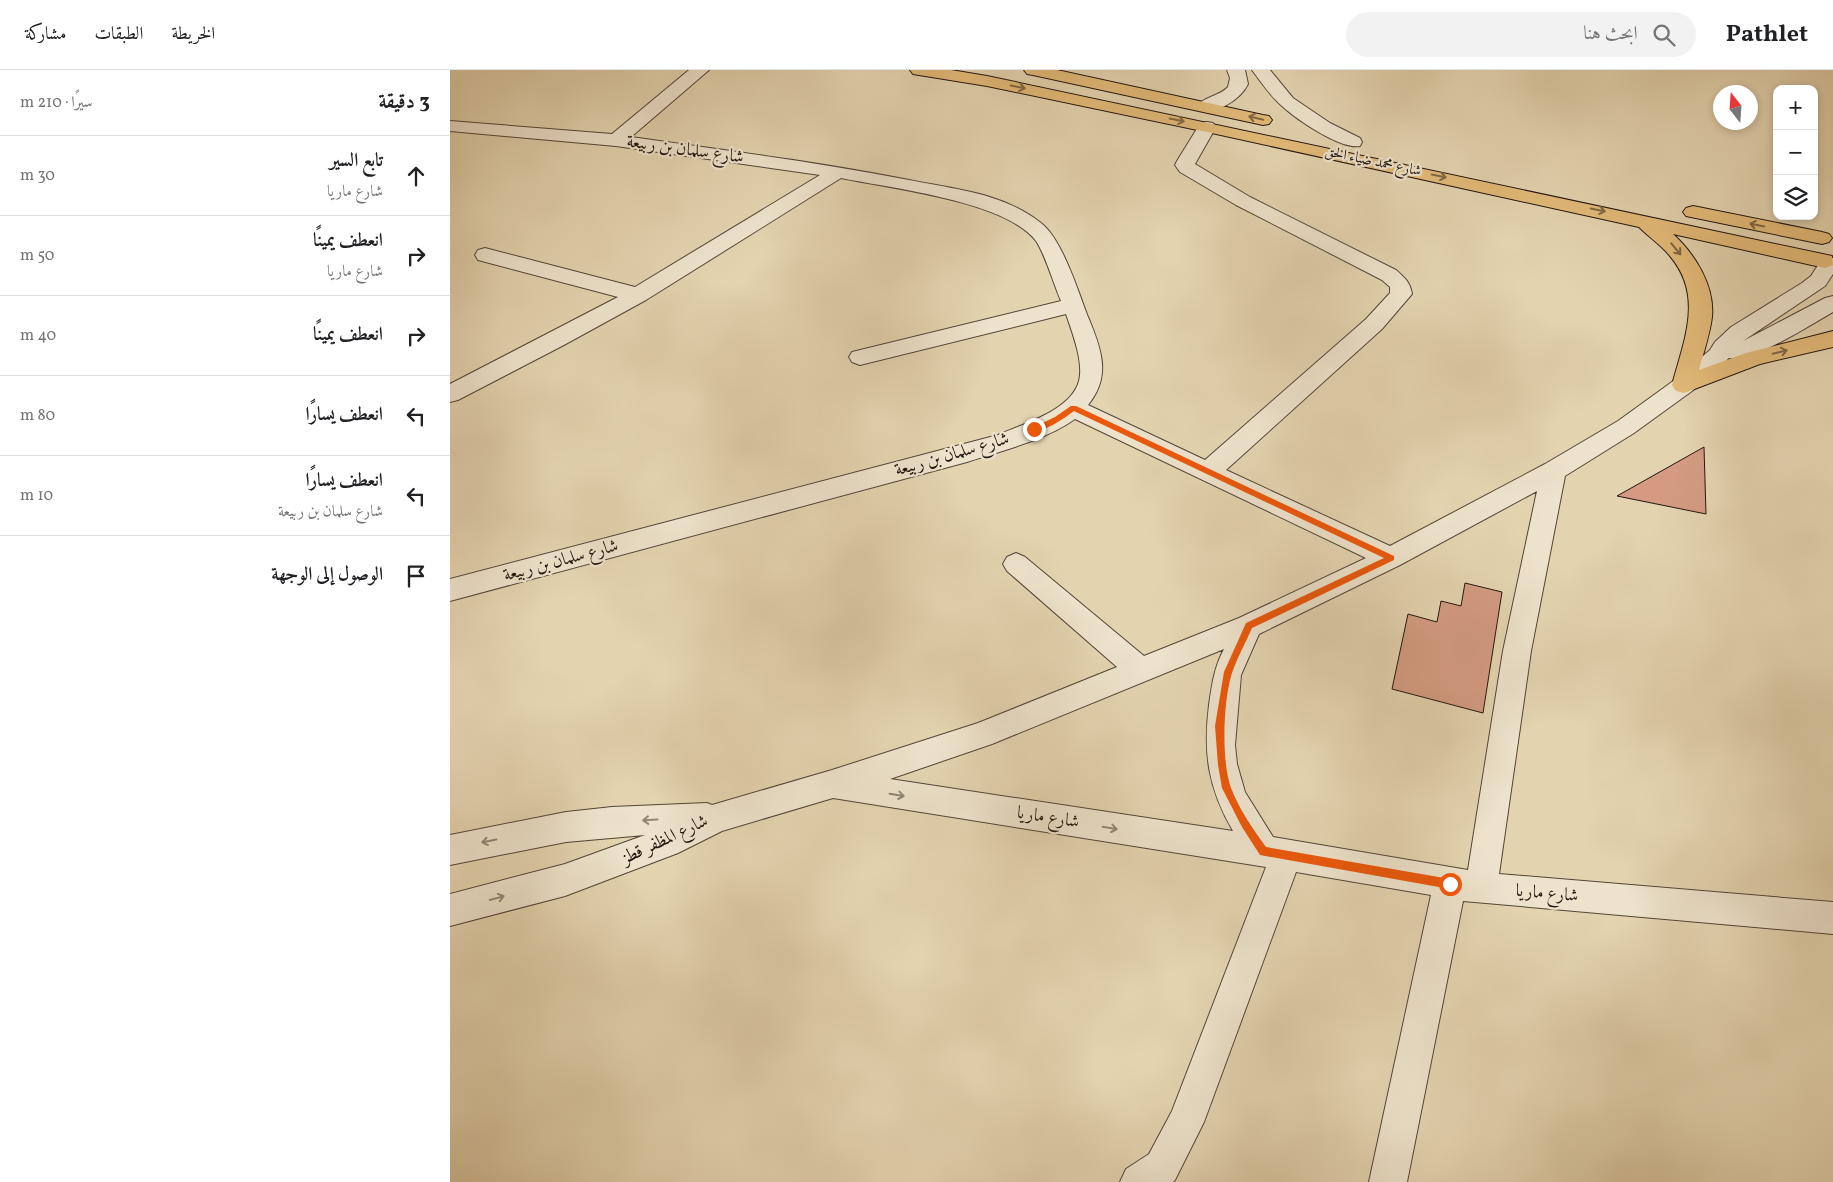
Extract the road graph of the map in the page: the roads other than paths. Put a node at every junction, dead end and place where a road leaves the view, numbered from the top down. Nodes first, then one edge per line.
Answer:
1 (700, 70) edge
2 (919, 70) edge
3 (1033, 70) edge
4 (1236, 70) edge
5 (1261, 70) edge
6 (992, 75) edge
7 (1206, 116) junction
8 (450, 126) edge
9 (616, 140) junction
10 (1353, 142) junction
11 (838, 172) junction
12 (1496, 172) dead end
13 (1678, 209) dead end
14 (1639, 210) junction
15 (1827, 235) edge
16 (485, 255) dead end
17 (1829, 264) edge
18 (638, 295) junction
19 (1833, 304) edge
20 (1073, 305) junction
21 (1833, 339) edge
22 (1719, 355) junction
23 (860, 357) dead end
24 (1684, 385) junction
25 (450, 394) edge
26 (1073, 408) junction
27 (1209, 471) junction
28 (1554, 471) junction
29 (1391, 558) junction
30 (1016, 564) dead end
31 (450, 590) edge
32 (1249, 626) junction
33 (1142, 671) junction
34 (832, 784) junction
35 (716, 818) junction
36 (450, 850) edge
37 (1275, 854) junction
38 (1465, 886) junction
39 (450, 910) edge
40 (1833, 918) edge
41 (1139, 1182) edge
42 (1388, 1182) edge

1 - 9 street
2 - 6 main road, شارع محمد ضياء الحق
3 - 7 main road, شارع محمد ضياء الحق
4 - 7 street
5 - 10 street
6 -> 7 main road, شارع محمد ضياء الحق
10 -> 7 main road, شارع محمد ضياء الحق
7 -> 14 main road, شارع محمد ضياء الحق
7 - 27 street
8 - 9 street, شارع سلمان بن ربيعة
9 - 11 street, شارع سلمان بن ربيعة
10 - 12 main road, شارع محمد ضياء الحق
11 - 18 street
11 - 20 street, شارع سلمان بن ربيعة
15 -> 13 main road
14 - 17 main road, شارع محمد ضياء الحق
14 -> 24 main road
15 - 17 main road
16 - 18 street
17 - 22 street
18 - 25 street
19 - 22 street
20 - 23 street
20 - 26 street, شارع سلمان بن ربيعة
24 -> 21 main road
22 - 24 street
24 - 28 street
26 - 27 street
26 - 31 street, شارع سلمان بن ربيعة
27 - 29 street
28 - 29 street
28 - 38 street
29 - 32 street
30 - 33 street
32 - 33 street
32 - 37 street
33 - 34 street
34 - 35 street
34 -> 37 street, شارع ماريا
35 -> 36 street, شارع المظفر قطز
39 -> 35 street, شارع المظفر قطز
37 - 38 street, شارع ماريا
37 - 41 street
38 - 40 street, شارع ماريا
38 - 42 street

